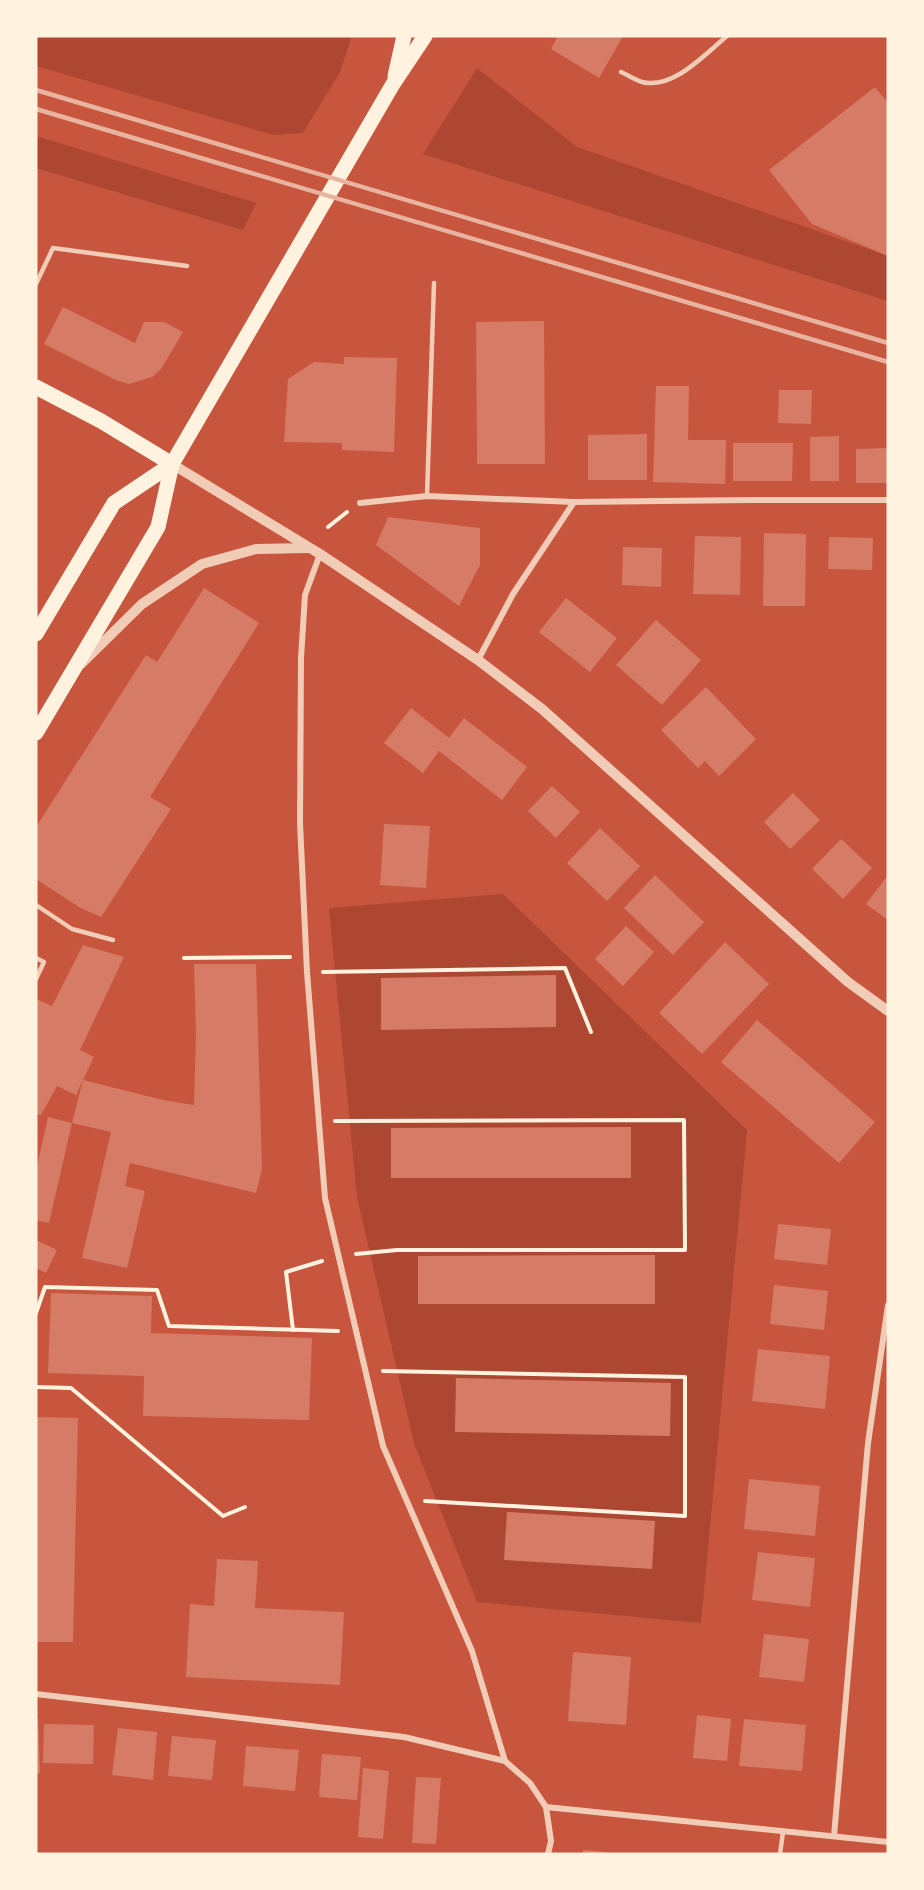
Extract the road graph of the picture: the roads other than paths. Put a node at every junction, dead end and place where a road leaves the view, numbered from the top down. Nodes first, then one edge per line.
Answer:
1 (404, 36) edge
2 (425, 36) edge
3 (727, 36) edge
4 (621, 72) dead end
5 (393, 84) junction
6 (187, 266) dead end
7 (435, 283) dead end
8 (36, 284) edge
9 (36, 387) edge
10 (172, 464) junction
11 (427, 496) junction
12 (888, 500) edge
13 (360, 502) dead end
14 (574, 502) junction
15 (309, 548) junction
16 (320, 555) junction
17 (36, 634) edge
18 (478, 660) junction
19 (71, 675) junction
20 (36, 733) edge
21 (36, 905) edge
22 (113, 940) dead end
23 (36, 958) edge
24 (36, 979) edge
25 (888, 1011) edge
26 (888, 1305) edge
27 (36, 1694) edge
28 (505, 1761) junction
29 (546, 1807) junction
30 (783, 1832) junction
31 (834, 1836) junction
32 (888, 1842) edge
33 (548, 1854) edge
34 (780, 1854) edge

1 - 5 main road
2 - 5 main road
3 - 4 lane
5 - 10 main road
6 - 8 lane
7 - 11 lane
9 - 10 main road
10 - 15 street
10 - 17 main road
10 - 19 main road
11 - 13 street
11 - 14 street
12 - 14 street
14 - 18 street
15 - 16 street
15 - 19 street
16 - 18 street
16 - 28 street
18 - 25 street
19 - 20 main road
21 - 22 lane
23 - 24 lane
26 - 31 street
27 - 28 street
28 - 29 street
29 - 30 street
29 - 33 street
30 - 31 street
30 - 34 lane
31 - 32 street

